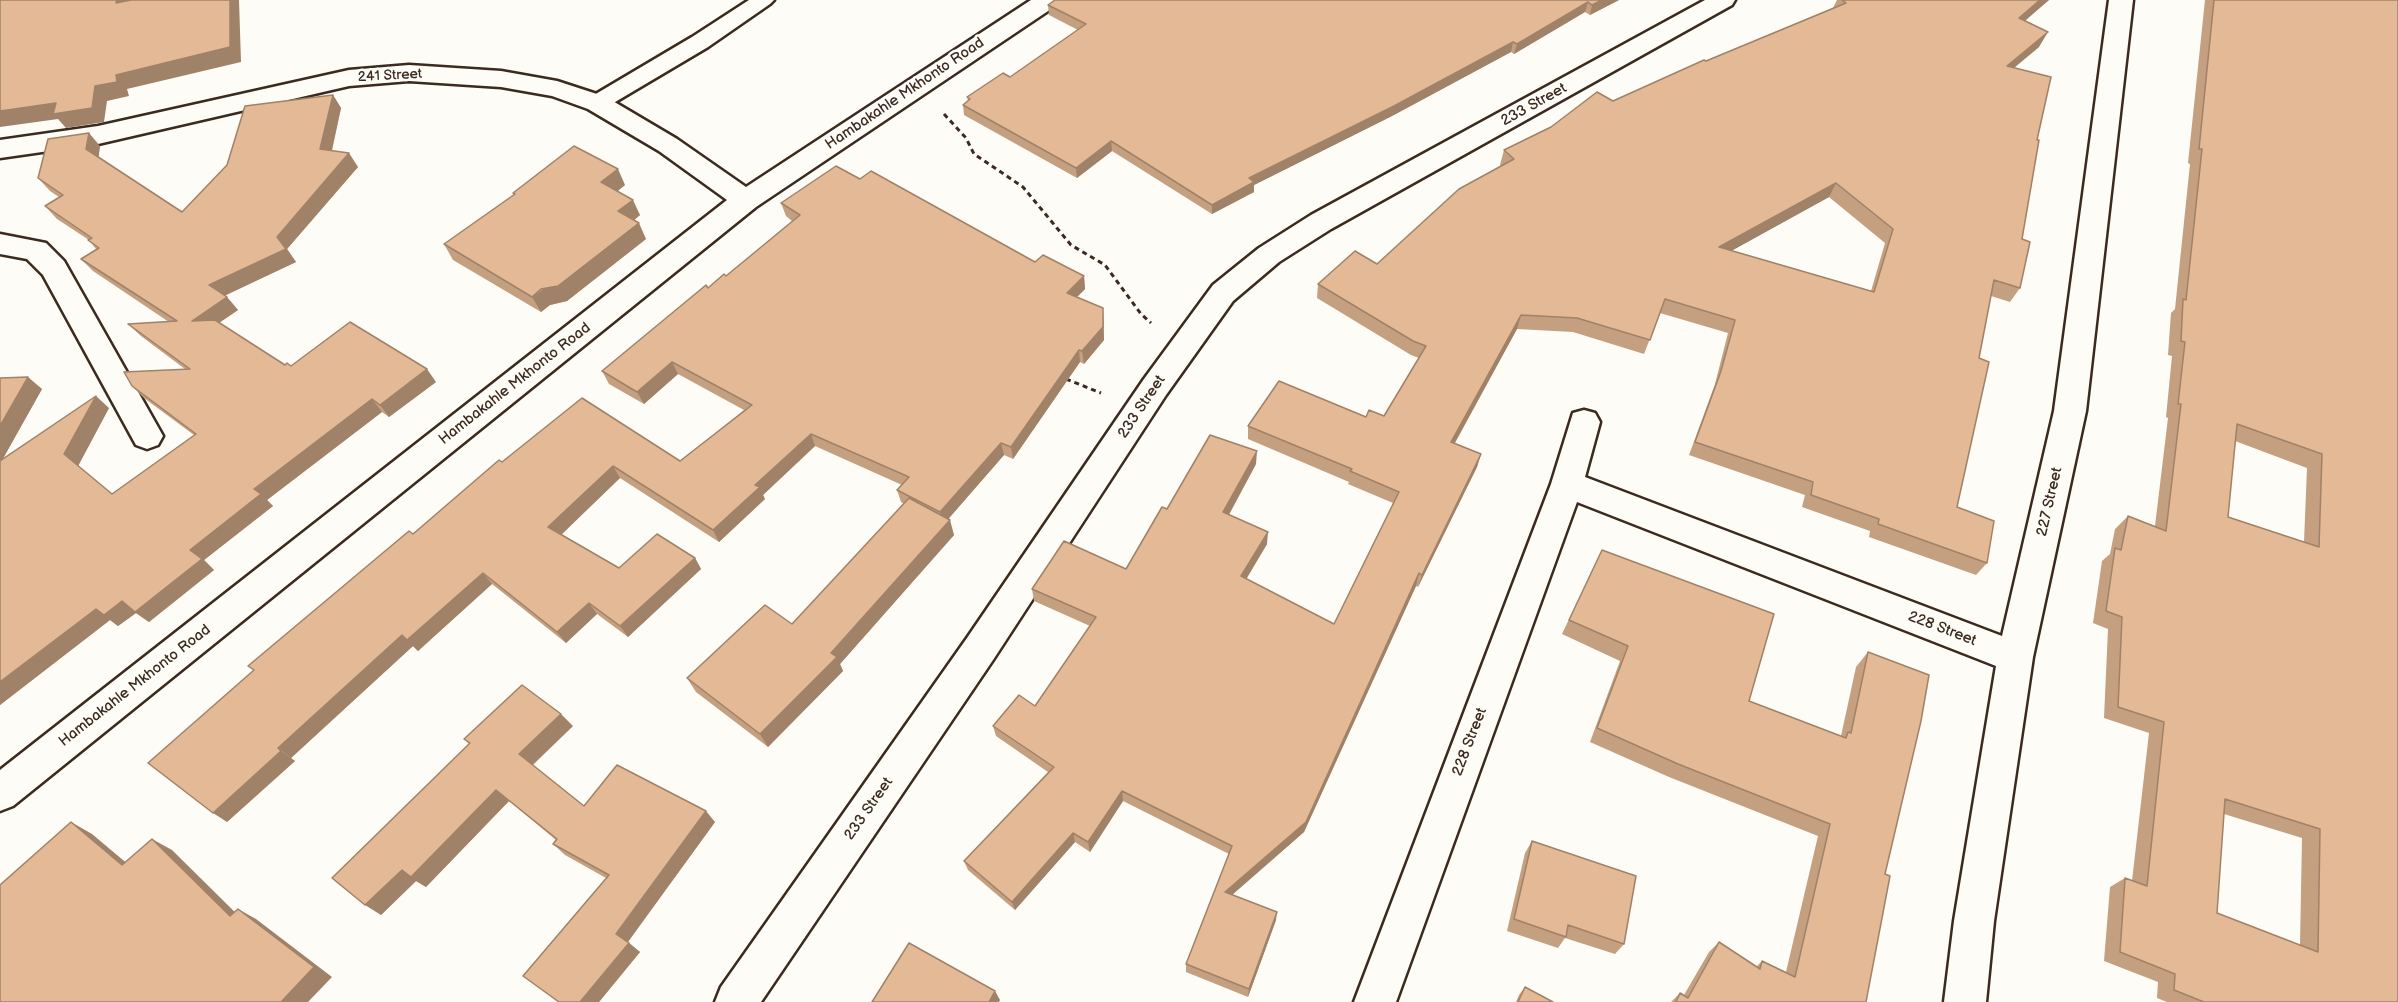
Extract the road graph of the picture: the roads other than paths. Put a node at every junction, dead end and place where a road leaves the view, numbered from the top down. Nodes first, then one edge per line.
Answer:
1 (763, 0) edge
2 (1048, 0) edge
3 (1723, 0) edge
4 (2121, 0) edge
5 (597, 103) junction
6 (3, 153) edge
7 (746, 200) junction
8 (0, 244) edge
9 (1584, 422) dead end
10 (147, 436) dead end
11 (1567, 484) junction
12 (2015, 657) junction
13 (0, 793) edge
14 (736, 1002) edge
15 (1375, 1002) edge
16 (1965, 1002) edge

1 - 5 lane
2 - 7 street, Hambakahle Mkhonto Road
3 - 14 street, 233 Street
4 - 12 street, 227 Street
5 - 6 street, 241 Street
5 - 7 street, 241 Street
7 - 13 street, Hambakahle Mkhonto Road
8 - 10 street
9 - 11 street, 228 Street
11 - 12 street, 228 Street
11 - 15 street, 228 Street
12 - 16 street, 227 Street

